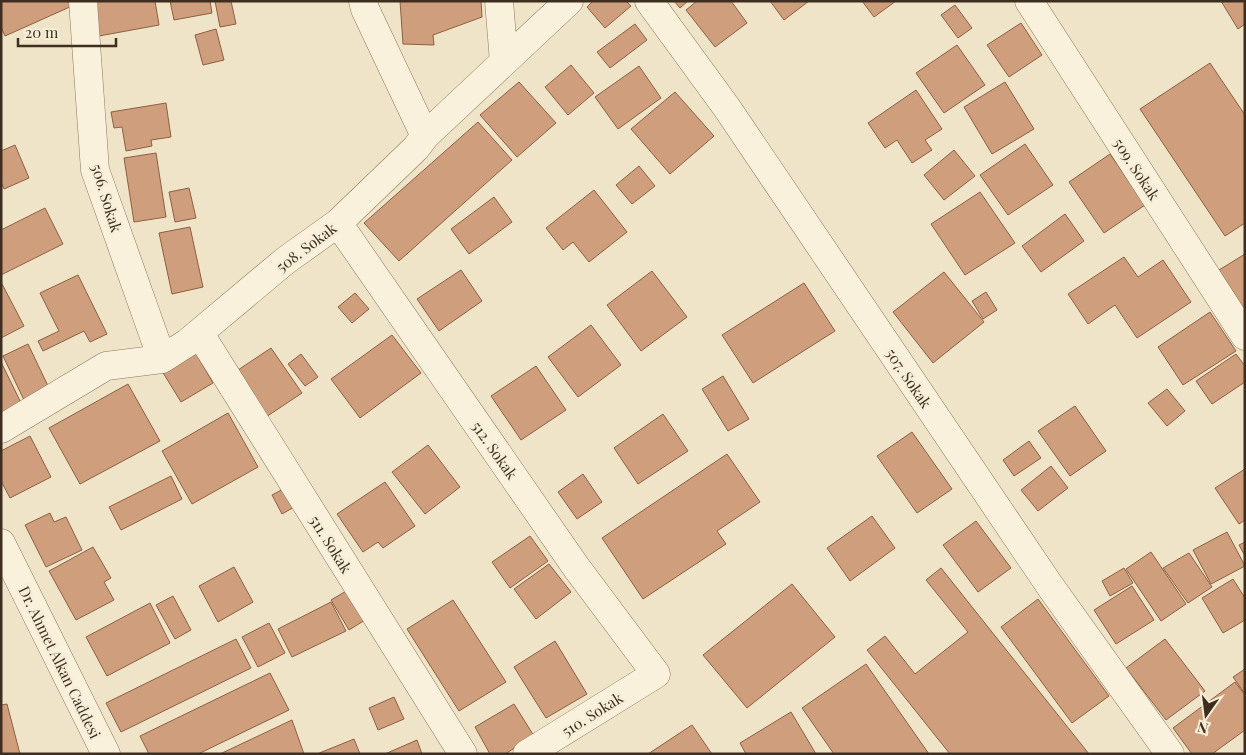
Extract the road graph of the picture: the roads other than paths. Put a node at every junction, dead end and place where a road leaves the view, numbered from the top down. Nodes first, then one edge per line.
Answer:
1 (83, 1) edge
2 (363, 1) edge
3 (499, 1) edge
4 (569, 1) edge
5 (649, 1) edge
6 (1029, 1) edge
7 (504, 62) junction
8 (425, 136) junction
9 (338, 223) junction
10 (200, 334) junction
11 (1245, 336) edge
12 (162, 359) junction
13 (1, 429) edge
14 (1, 543) edge
15 (656, 674) joint
16 (106, 754) edge
17 (463, 754) edge
18 (527, 754) edge
19 (1170, 754) edge

1 - 12 street, 506. Sokak
2 - 8 street
3 - 7 street
4 - 7 street, 508. Sokak
5 - 19 street, 507. Sokak
6 - 11 street, 509. Sokak
7 - 8 street, 508. Sokak
8 - 9 street, 508. Sokak
9 - 10 street, 508. Sokak
9 - 15 street, 512. Sokak
10 - 12 street, 508. Sokak
10 - 17 street, 511. Sokak
12 - 13 street, 508. Sokak
14 - 16 street, Dr. Ahmet Alkan Caddesi
15 - 18 street, 510. Sokak

